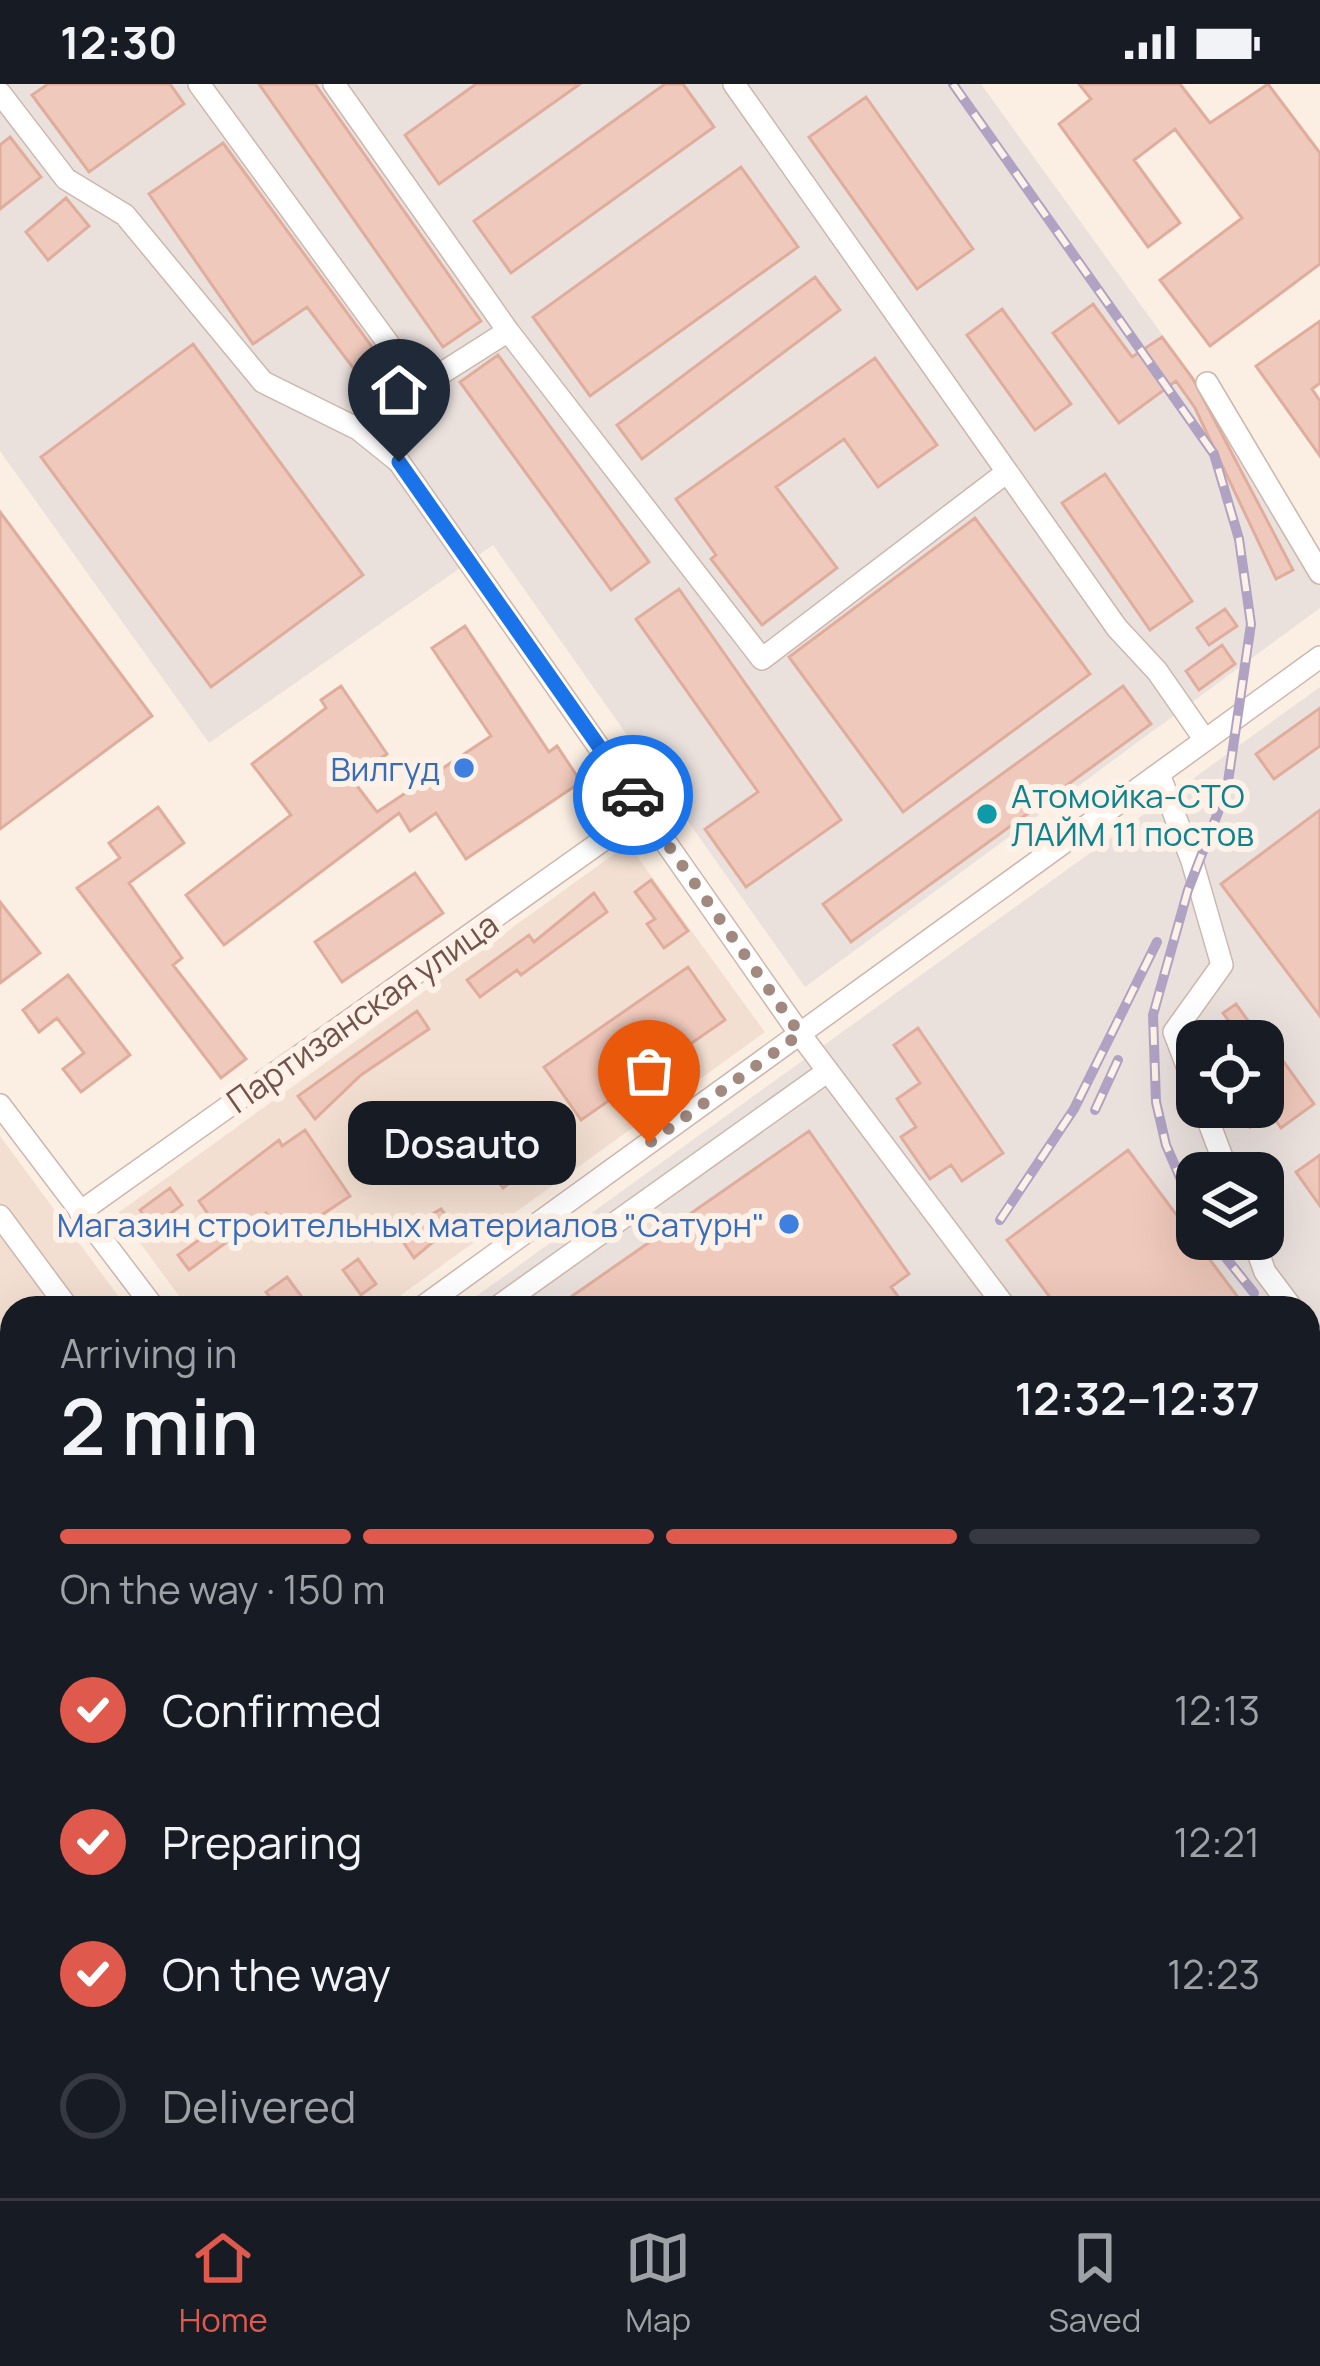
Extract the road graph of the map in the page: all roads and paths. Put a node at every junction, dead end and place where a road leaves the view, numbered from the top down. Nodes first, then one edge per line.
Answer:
1 (8, 84) edge
2 (199, 84) edge
3 (334, 84) edge
4 (734, 84) edge
5 (0, 92) edge
6 (508, 331) junction
7 (1207, 382) dead end
8 (420, 387) junction
9 (358, 429) junction
10 (1007, 472) junction
11 (1320, 573) edge
12 (1320, 658) edge
13 (1205, 740) junction
14 (1159, 774) junction
15 (644, 812) junction
16 (1183, 1020) edge
17 (800, 1034) junction
18 (828, 1071) junction
19 (4, 1117) edge
20 (80, 1213) junction
21 (0, 1216) edge
22 (1261, 1260) edge
23 (59, 1296) edge
24 (145, 1296) edge
25 (438, 1296) edge
26 (513, 1296) edge
27 (997, 1296) edge
28 (1283, 1296) edge

1 - 5 street
2 - 8 street
3 - 6 street
4 - 10 street
5 - 9 street
6 - 8 street
6 - 10 street
7 - 11 street
8 - 9 street
9 - 15 street
10 - 13 street
12 - 13 street
13 - 14 street
14 - 16 street
14 - 17 street
15 - 17 street
15 - 20 street, Партизанская улица
17 - 18 street
17 - 25 street
18 - 26 street
18 - 27 street
19 - 20 street
20 - 24 street
21 - 23 street
22 - 28 street

